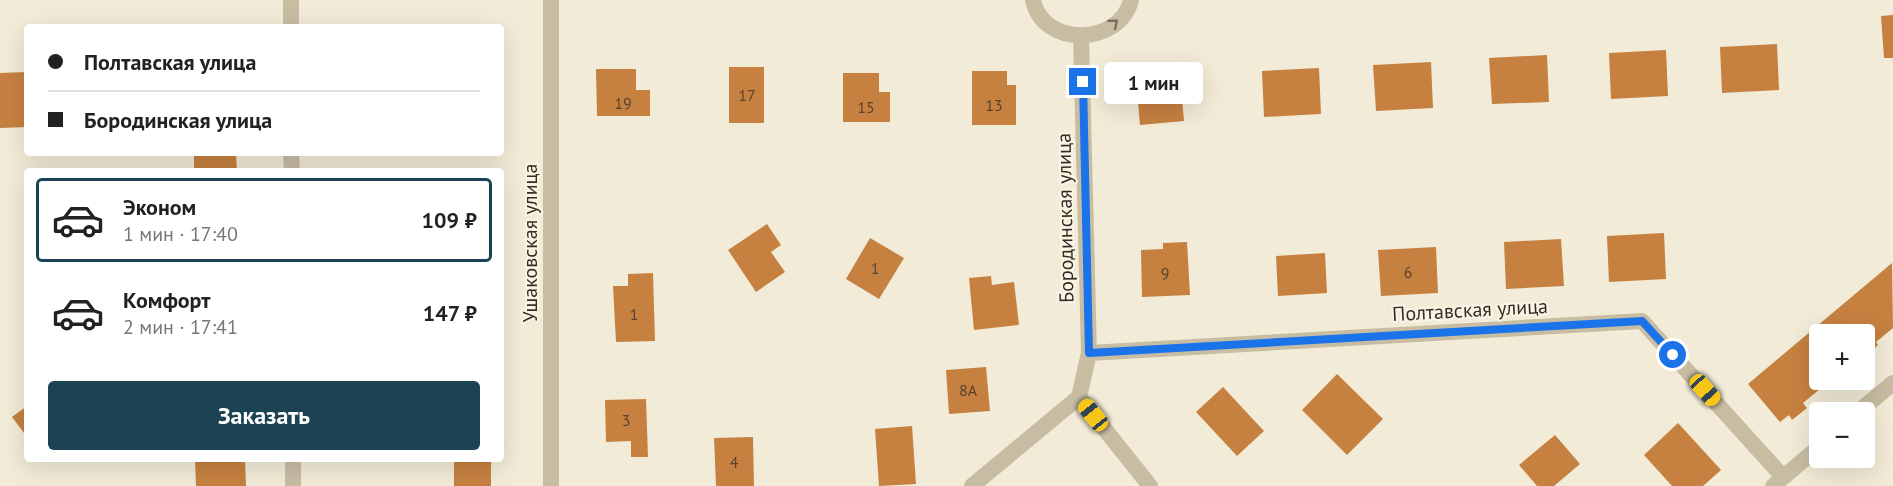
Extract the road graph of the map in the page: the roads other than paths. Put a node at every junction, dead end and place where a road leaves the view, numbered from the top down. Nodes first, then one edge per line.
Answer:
1 (291, 0) edge
2 (551, 0) edge
3 (1033, 0) edge
4 (1131, 0) edge
5 (291, 24) edge
6 (1082, 36) junction
7 (1089, 353) junction
8 (1893, 382) edge
9 (1079, 397) junction
10 (1870, 402) edge
11 (1809, 455) edge
12 (293, 462) edge
13 (1778, 482) edge
14 (293, 486) edge
15 (551, 486) edge
16 (972, 486) edge
17 (1150, 486) edge

1 - 5 street
2 - 15 street, Ушаковская улица
3 - 6 street
6 -> 4 street
6 - 7 street, Бородинская улица
7 - 9 street, Бородинская улица
7 - 13 street, Полтавская улица
8 - 10 street
9 - 16 street
9 - 17 street
11 - 13 street
12 - 14 street

